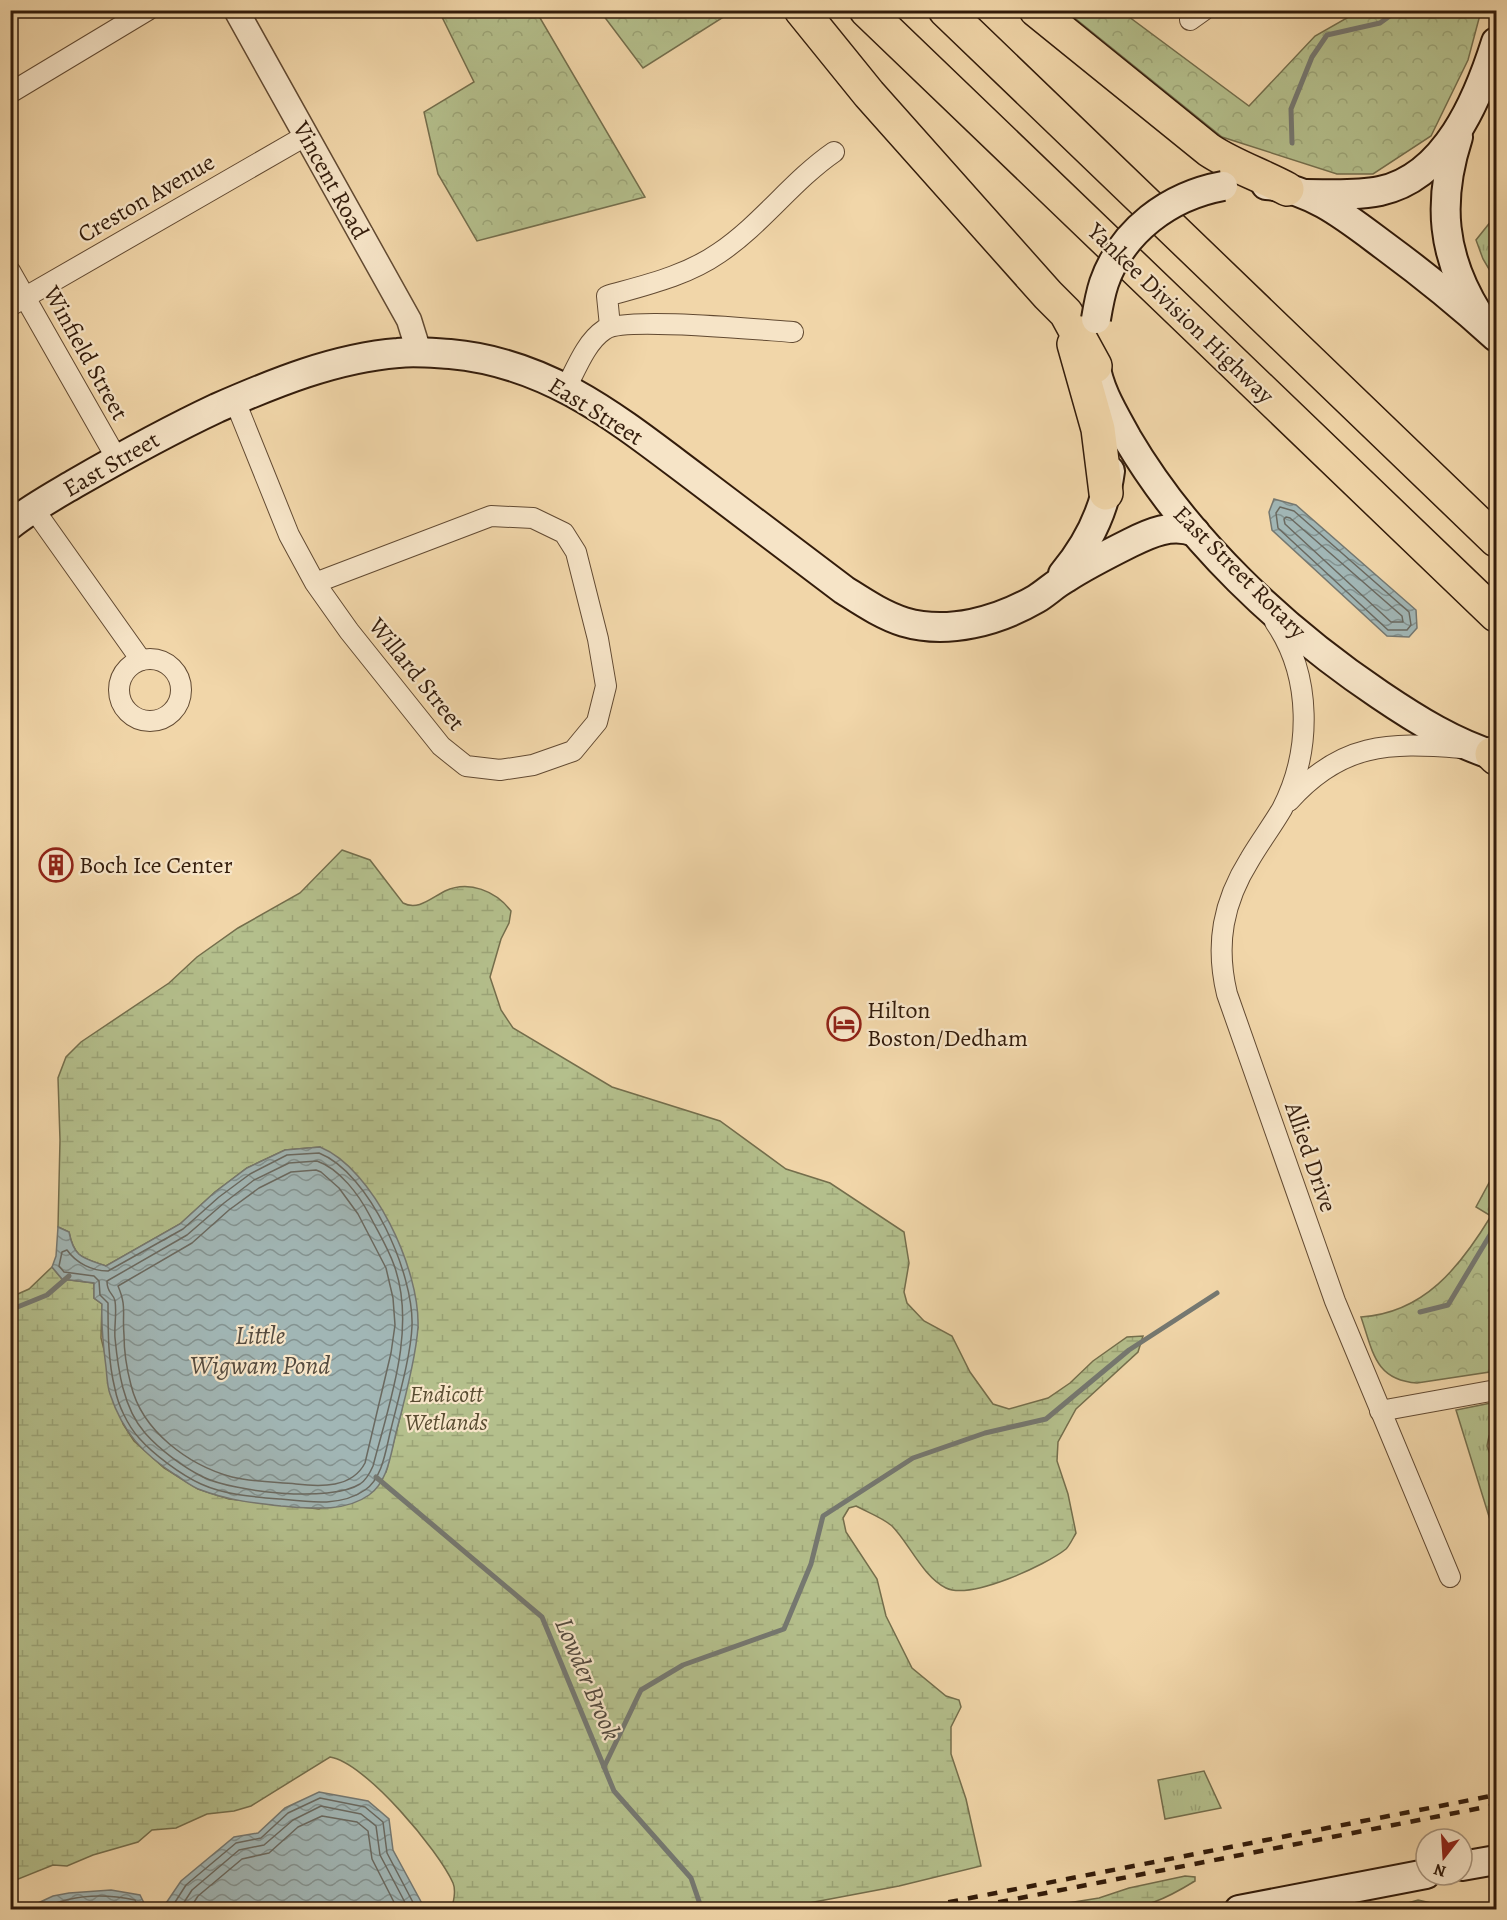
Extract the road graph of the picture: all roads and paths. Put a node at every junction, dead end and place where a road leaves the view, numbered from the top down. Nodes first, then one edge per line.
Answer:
1 (148, 10) edge
2 (236, 10) edge
3 (801, 10) edge
4 (866, 10) edge
5 (945, 10) edge
6 (1036, 10) edge
7 (1497, 42) edge
8 (10, 93) edge
9 (1463, 121) junction
10 (307, 135) junction
11 (834, 152) dead end
12 (1296, 192) junction
13 (10, 271) edge
14 (1048, 295) junction
15 (18, 301) edge
16 (610, 326) junction
17 (793, 332) dead end
18 (1492, 333) edge
19 (420, 352) junction
20 (1097, 374) junction
21 (566, 388) junction
22 (235, 400) junction
23 (117, 459) junction
24 (1106, 493) junction
25 (33, 508) junction
26 (10, 525) edge
27 (1195, 532) junction
28 (1497, 540) edge
29 (315, 583) junction
30 (1248, 586) junction
31 (1052, 587) junction
32 (1497, 615) edge
33 (141, 660) dead end
34 (1490, 754) edge
35 (1281, 810) junction
36 (1497, 1390) edge
37 (1380, 1411) junction
38 (1450, 1577) dead end
39 (1497, 1860) edge
40 (1474, 1864) edge
41 (1414, 1876) edge
42 (1239, 1910) edge

1 - 8 street
2 - 10 street, Vincent Road
3 - 14 highway
4 - 32 highway, Yankee Division Highway
5 - 28 highway
6 - 12 highway
7 - 9 main road
9 - 12 main road
9 - 18 main road
10 - 15 street, Creston Avenue
10 - 19 street, Vincent Road
11 - 16 street
12 - 18 main road, East Street Rotary
12 - 20 main road, East Street Rotary, bridge
13 - 15 street, Winfield Street
14 - 20 highway
14 - 24 highway
15 - 23 street, Winfield Street
16 - 17 street
16 - 21 street
19 - 21 main road, East Street
19 - 22 main road, East Street
20 - 24 main road, East Street
20 - 27 main road, East Street Rotary
21 - 31 main road, East Street
22 - 23 main road, East Street
22 - 29 street, Willard Street
23 - 25 main road, East Street
24 - 31 main road, East Street
25 - 26 main road, East Street
25 - 33 street
27 - 30 main road, East Street Rotary
27 - 31 main road, East Street
29 - 29 street, Willard Street
30 - 34 main road, East Street Rotary
30 - 35 street, Allied Drive
34 - 35 street, Allied Drive
35 - 37 street, Allied Drive
36 - 37 street
37 - 38 street, Allied Drive
39 - 40 main road
41 - 42 main road

